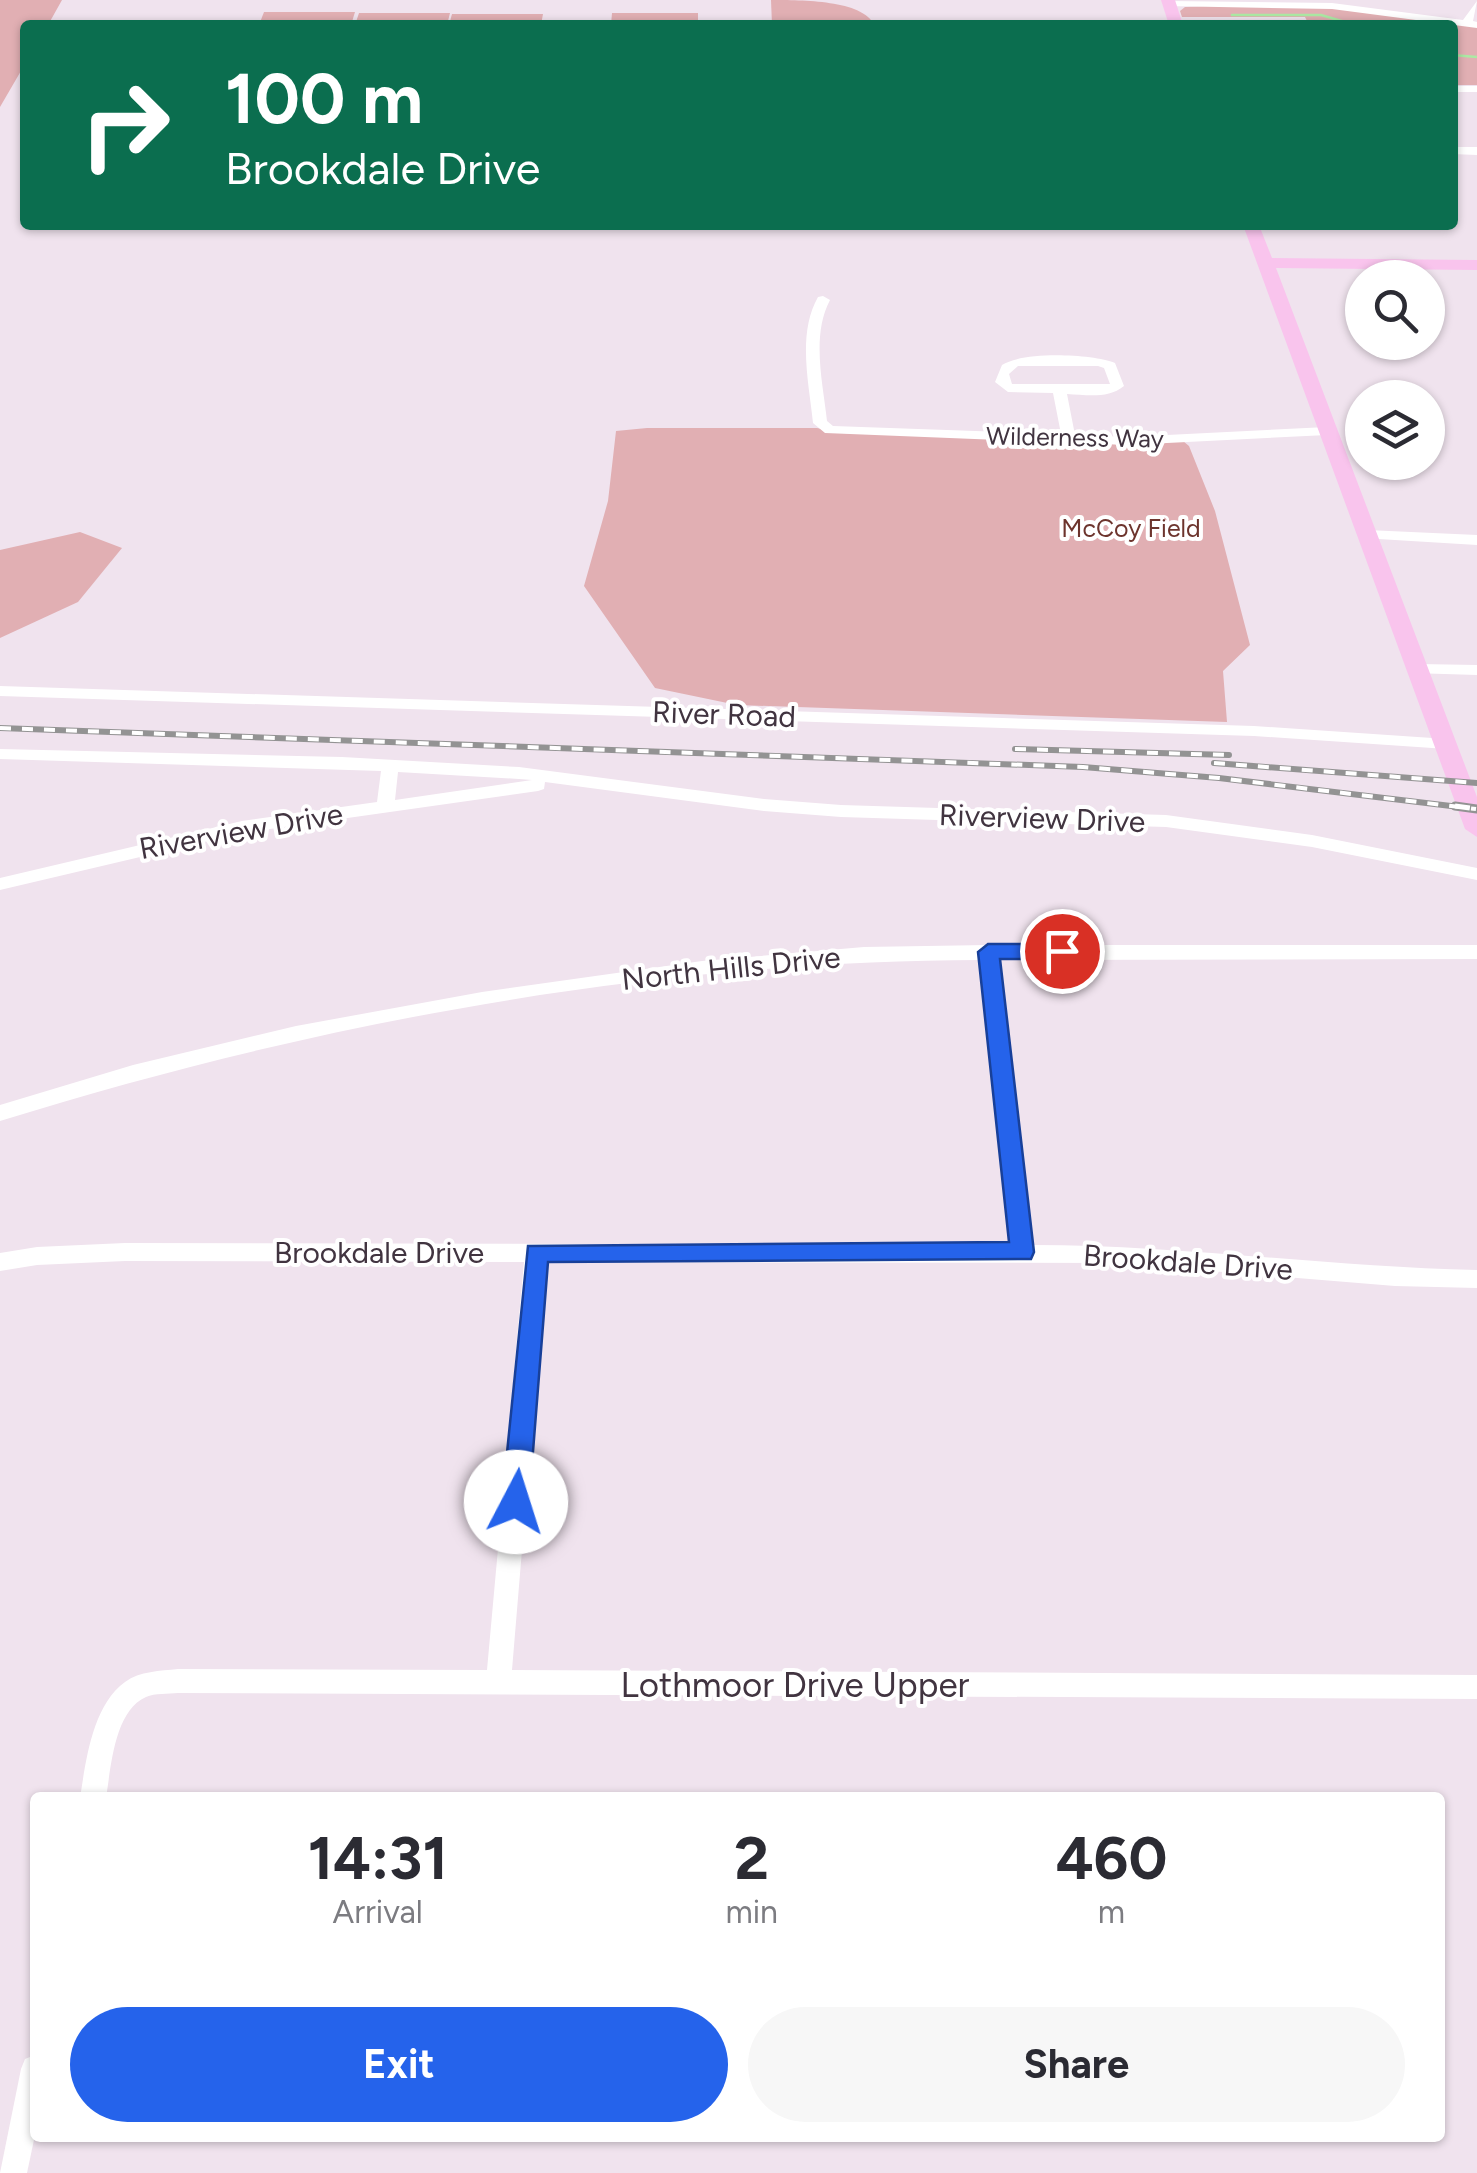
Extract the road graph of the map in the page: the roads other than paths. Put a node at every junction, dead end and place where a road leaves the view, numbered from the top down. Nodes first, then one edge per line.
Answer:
1 (1168, 2) edge
2 (1477, 4) edge
3 (1442, 20) edge
4 (1472, 24) edge
5 (1253, 230) edge
6 (1266, 263) junction
7 (1477, 265) edge
8 (823, 300) dead end
9 (1059, 391) junction
10 (1327, 432) junction
11 (1069, 440) junction
12 (1367, 535) junction
13 (1477, 540) edge
14 (1418, 668) junction
15 (1477, 670) edge
16 (0, 691) edge
17 (1447, 744) junction
18 (0, 754) edge
19 (390, 766) junction
20 (604, 784) junction
21 (385, 806) junction
22 (1477, 829) edge
23 (1477, 874) edge
24 (0, 884) edge
25 (988, 952) junction
26 (1477, 952) edge
27 (0, 1113) edge
28 (536, 1252) junction
29 (1022, 1252) junction
30 (0, 1262) edge
31 (1477, 1279) edge
32 (498, 1684) junction
33 (1477, 1687) edge
34 (94, 1792) edge
35 (30, 2092) edge
36 (12, 2173) edge

1 - 3 street
2 - 4 street
5 - 6 street
6 - 7 street
6 - 10 street
8 - 11 street, Wilderness Way
9 - 9 street
9 - 11 street
10 - 11 street, Wilderness Way
10 - 12 street
12 - 13 street
12 - 14 street
14 - 15 street
14 - 17 street
16 - 17 street, River Road
17 - 22 street
18 - 19 street, Riverview Drive
19 - 20 street, Riverview Drive
19 - 21 street
20 - 21 street, Riverview Drive
20 - 23 street, Riverview Drive
21 - 24 street, Riverview Drive
25 - 26 street, North Hills Drive
25 - 27 street, North Hills Drive
25 - 29 street
28 - 29 street, Brookdale Drive
28 - 30 street, Brookdale Drive
28 - 32 street
29 - 31 street, Brookdale Drive
32 - 33 street, Lothmoor Drive Upper
32 - 34 street, Lothmoor Drive Upper
35 - 36 street

